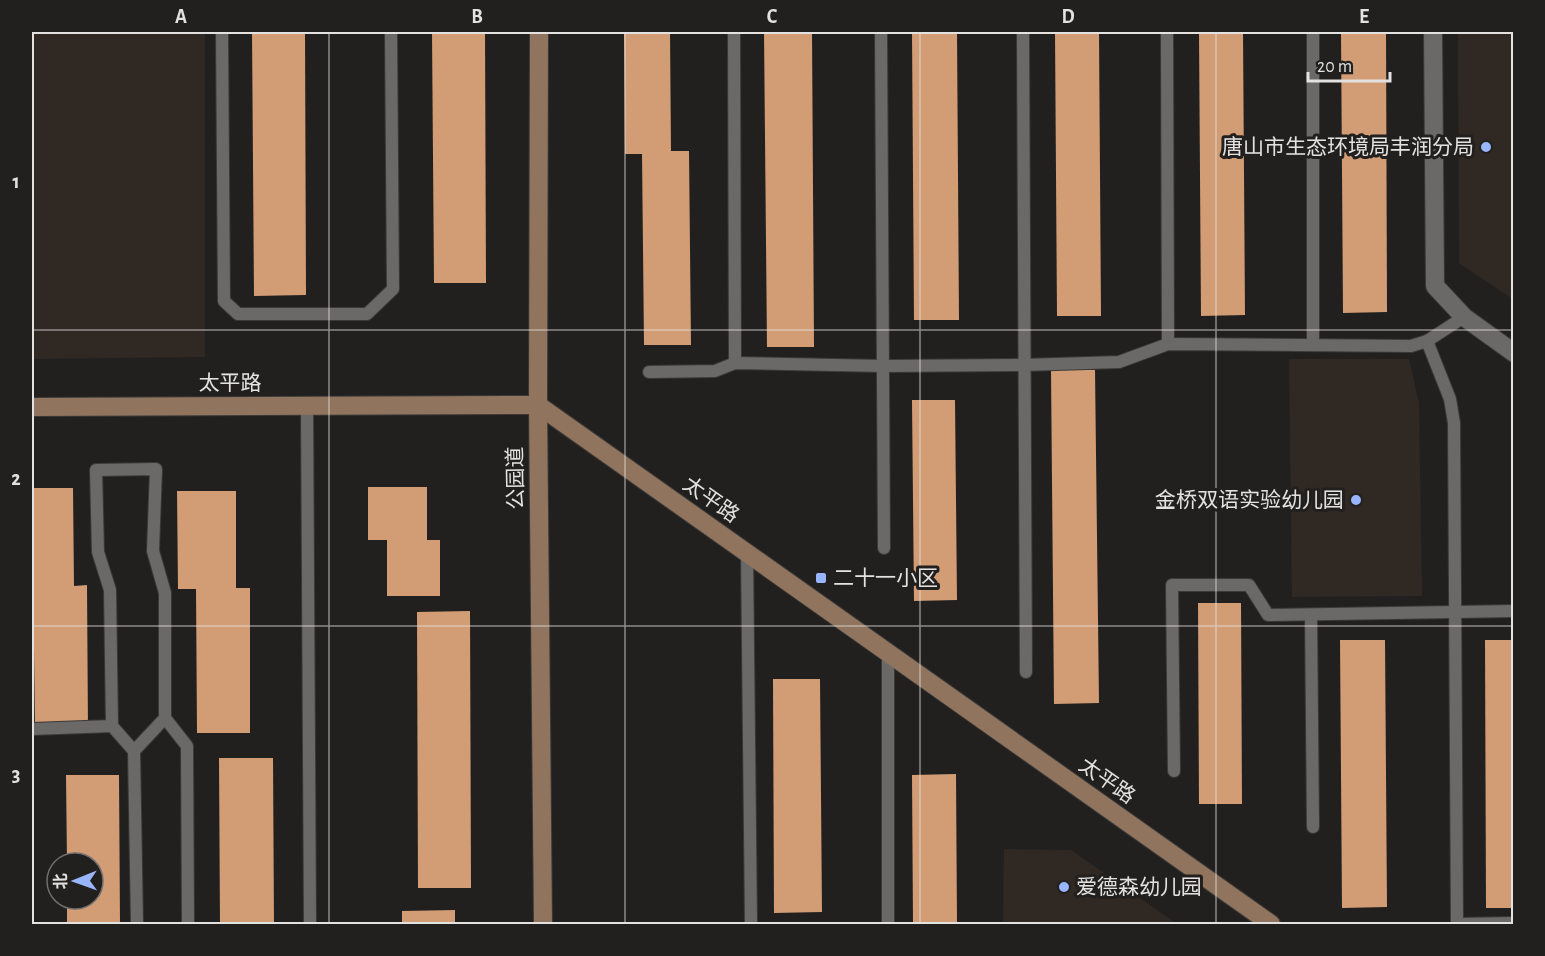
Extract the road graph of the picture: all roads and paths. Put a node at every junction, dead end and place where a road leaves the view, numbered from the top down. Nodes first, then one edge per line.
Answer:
1 (222, 32) edge
2 (391, 32) edge
3 (539, 32) edge
4 (734, 32) edge
5 (881, 32) edge
6 (1023, 32) edge
7 (1167, 32) edge
8 (1313, 32) edge
9 (1432, 32) edge
10 (1464, 317) junction
11 (1427, 341) junction
12 (1168, 344) junction
13 (1313, 344) junction
14 (1514, 353) edge
15 (735, 363) junction
16 (1024, 365) junction
17 (883, 366) junction
18 (649, 372) dead end
19 (307, 405) junction
20 (538, 405) junction
21 (32, 407) edge
22 (884, 548) dead end
23 (747, 553) junction
24 (1514, 611) edge
25 (1456, 612) junction
26 (1311, 615) junction
27 (888, 653) junction
28 (1026, 672) dead end
29 (165, 718) junction
30 (112, 726) junction
31 (32, 729) edge
32 (134, 751) junction
33 (1174, 771) dead end
34 (1313, 827) dead end
35 (1514, 923) edge
36 (137, 924) edge
37 (188, 924) edge
38 (310, 924) edge
39 (543, 924) edge
40 (751, 924) edge
41 (888, 924) edge
42 (1271, 924) edge
43 (1457, 924) edge

1 - 2 lane
3 - 20 street, 公园道
4 - 15 lane
5 - 17 lane
6 - 16 lane
7 - 12 lane
8 - 13 lane
9 - 10 street
10 - 11 lane
10 - 14 street
11 - 13 lane
11 - 25 lane
12 - 13 lane
12 - 16 lane
15 - 17 lane
15 - 18 lane
16 - 17 lane
16 - 28 lane
17 - 22 lane
19 - 20 street, 太平路
19 - 21 street, 太平路
19 - 38 lane
20 - 23 street, 太平路
20 - 39 street, 公园道
23 - 27 street, 太平路
23 - 40 lane
24 - 25 lane
25 - 26 lane
25 - 43 lane
26 - 33 lane
26 - 34 lane
27 - 41 lane
27 - 42 street, 太平路
29 - 30 lane
29 - 32 lane
29 - 37 lane
30 - 31 lane
30 - 32 lane
32 - 36 lane
35 - 43 lane

